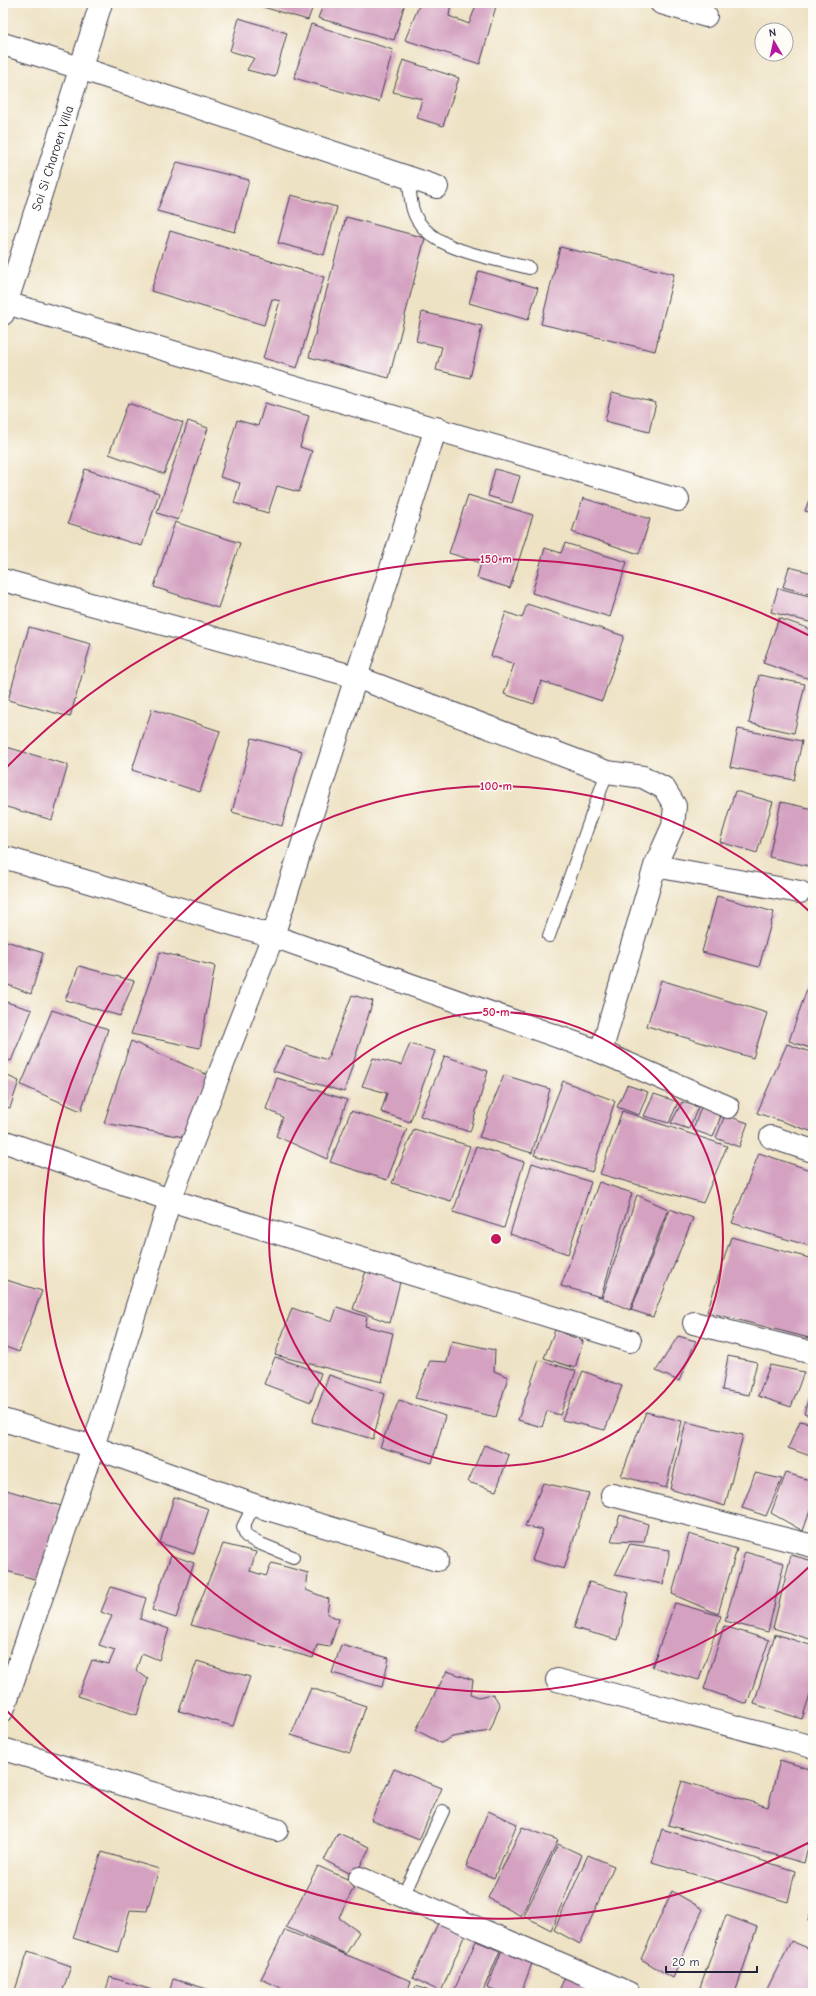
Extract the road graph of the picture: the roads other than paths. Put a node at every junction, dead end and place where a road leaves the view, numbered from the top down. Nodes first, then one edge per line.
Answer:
1 (101, 3) edge
2 (661, 3) edge
3 (706, 16) dead end
4 (3, 44) edge
5 (80, 68) junction
6 (408, 177) junction
7 (437, 187) dead end
8 (529, 268) dead end
9 (5, 308) edge
10 (436, 428) junction
11 (678, 500) dead end
12 (3, 580) edge
13 (356, 677) junction
14 (608, 772) junction
15 (3, 857) edge
16 (655, 866) junction
17 (800, 892) dead end
18 (273, 936) junction
19 (549, 936) dead end
20 (601, 1052) junction
21 (728, 1107) dead end
22 (770, 1137) dead end
23 (3, 1141) edge
24 (813, 1151) edge
25 (170, 1200) junction
26 (694, 1323) dead end
27 (630, 1341) dead end
28 (813, 1353) edge
29 (3, 1420) edge
30 (93, 1447) junction
31 (612, 1495) dead end
32 (254, 1505) junction
33 (813, 1546) edge
34 (293, 1557) dead end
35 (437, 1560) dead end
36 (557, 1680) dead end
37 (3, 1710) edge
38 (813, 1747) edge
39 (3, 1749) edge
40 (443, 1811) dead end
41 (277, 1830) dead end
42 (360, 1878) dead end
43 (403, 1896) junction
44 (629, 1993) edge

1 - 5 street, Soi Si Charoen Villa
2 - 3 street
4 - 5 street
5 - 6 street
5 - 9 street, Soi Si Charoen Villa
6 - 7 street
6 - 8 lane
9 - 10 street
10 - 11 street
10 - 13 street
12 - 13 street
13 - 14 street
13 - 18 street
14 - 16 street
14 - 19 lane
15 - 18 street
16 - 17 street
16 - 20 street
18 - 20 street
18 - 25 street
20 - 21 street
22 - 24 street
23 - 25 street
25 - 27 street
25 - 30 street
26 - 28 street
29 - 30 street
30 - 32 street
30 - 37 street
31 - 33 street
32 - 34 lane
32 - 35 street
36 - 38 street
39 - 41 street
40 - 43 lane
42 - 43 street
43 - 44 street

